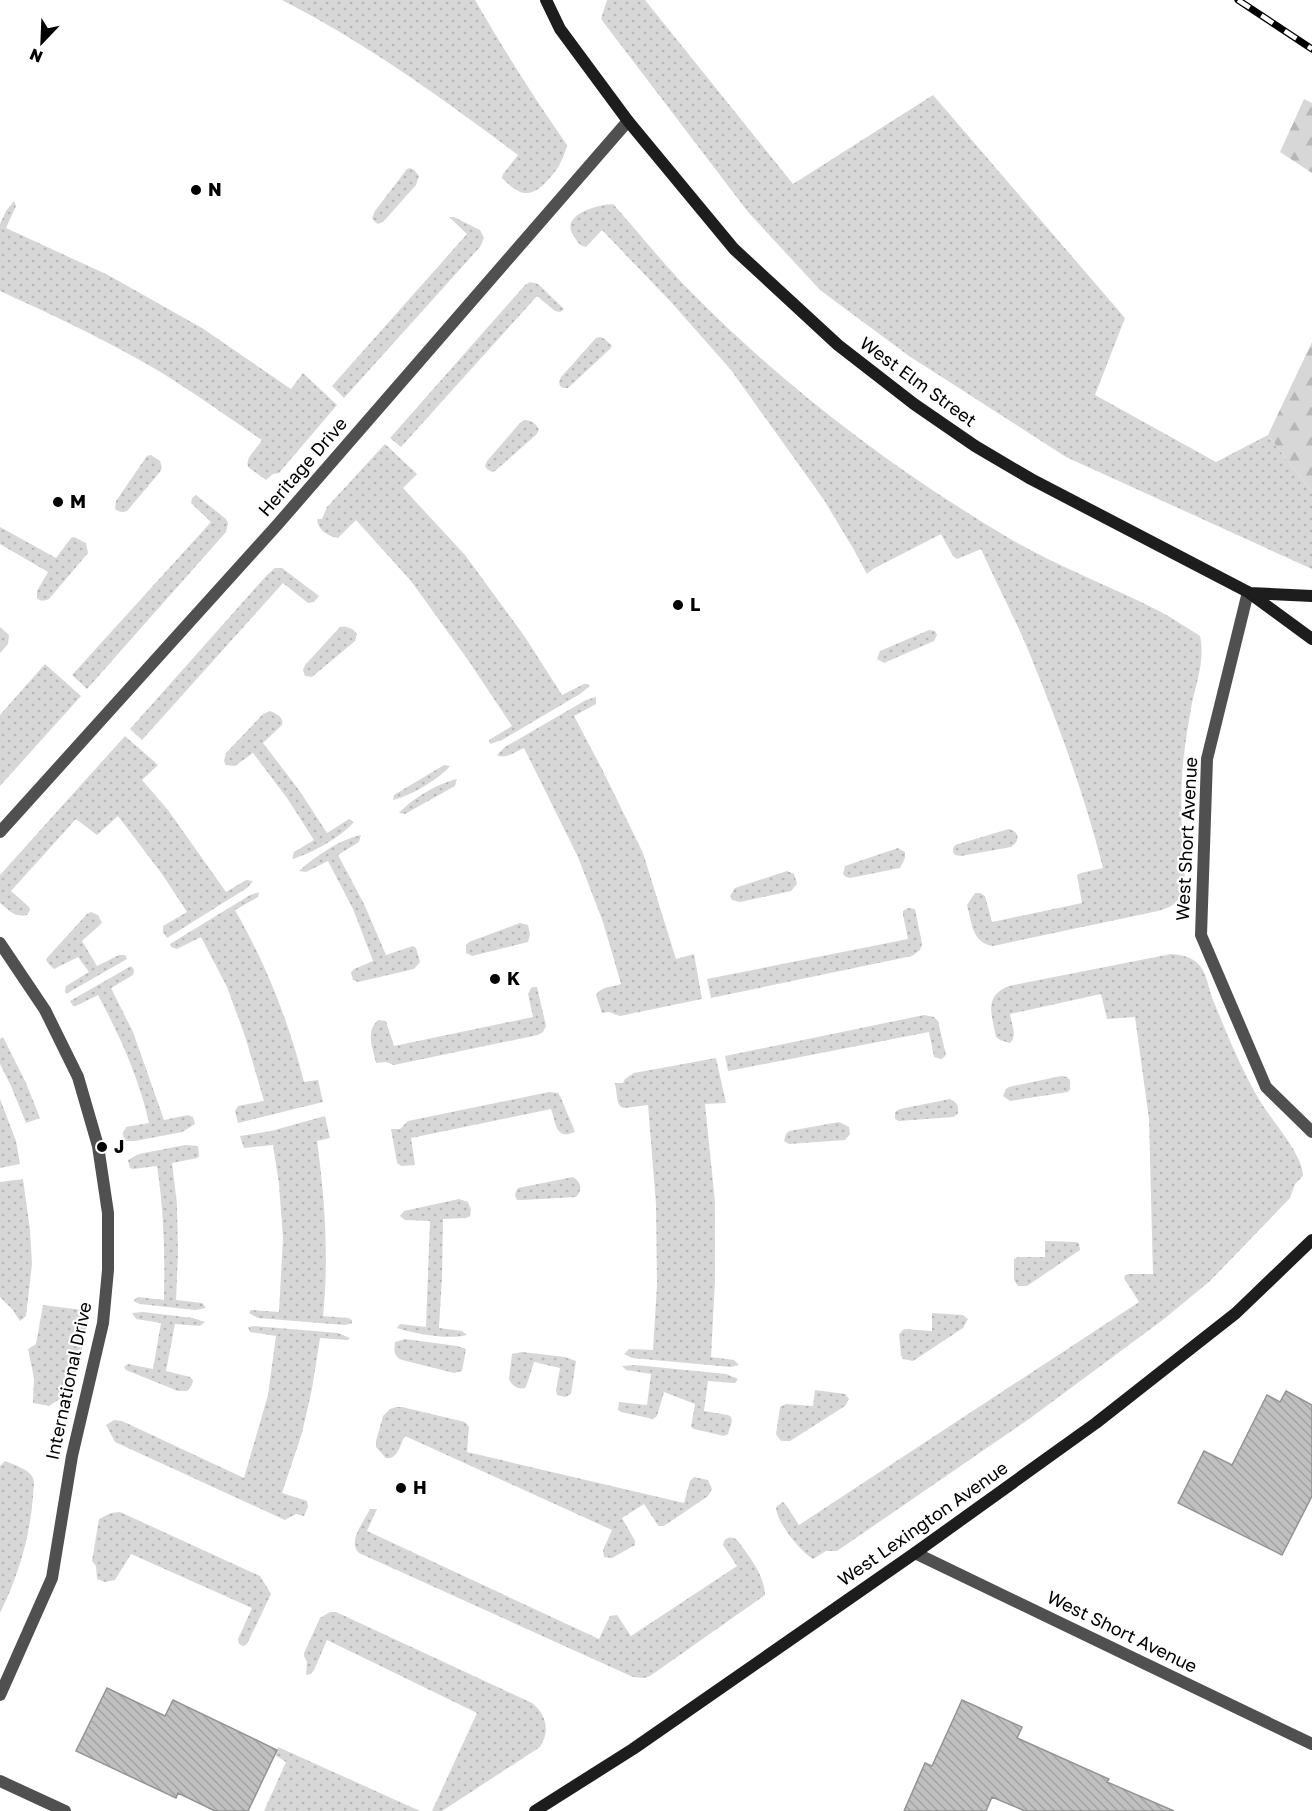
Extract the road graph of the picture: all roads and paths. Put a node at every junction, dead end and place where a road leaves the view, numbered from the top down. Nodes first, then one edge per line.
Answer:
1 (546, 0) edge
2 (628, 121) junction
3 (1248, 592) junction
4 (1312, 596) edge
5 (1312, 639) edge
6 (0, 832) edge
7 (0, 943) edge
8 (1312, 1132) edge
9 (1312, 1240) edge
10 (915, 1553) junction
11 (0, 1695) edge
12 (1312, 1744) edge
13 (0, 1780) edge
14 (65, 1811) edge
15 (535, 1811) edge

1 - 2 street, West Elm Street
2 - 3 street, West Elm Street
2 - 6 street, Heritage Drive
3 - 4 street, West Elm Street
3 - 5 street, West Elm Street
3 - 8 street, West Short Avenue
7 - 11 street, International Drive
9 - 10 street, West Lexington Avenue
10 - 12 street, West Short Avenue
10 - 15 street, West Lexington Avenue
13 - 14 street

